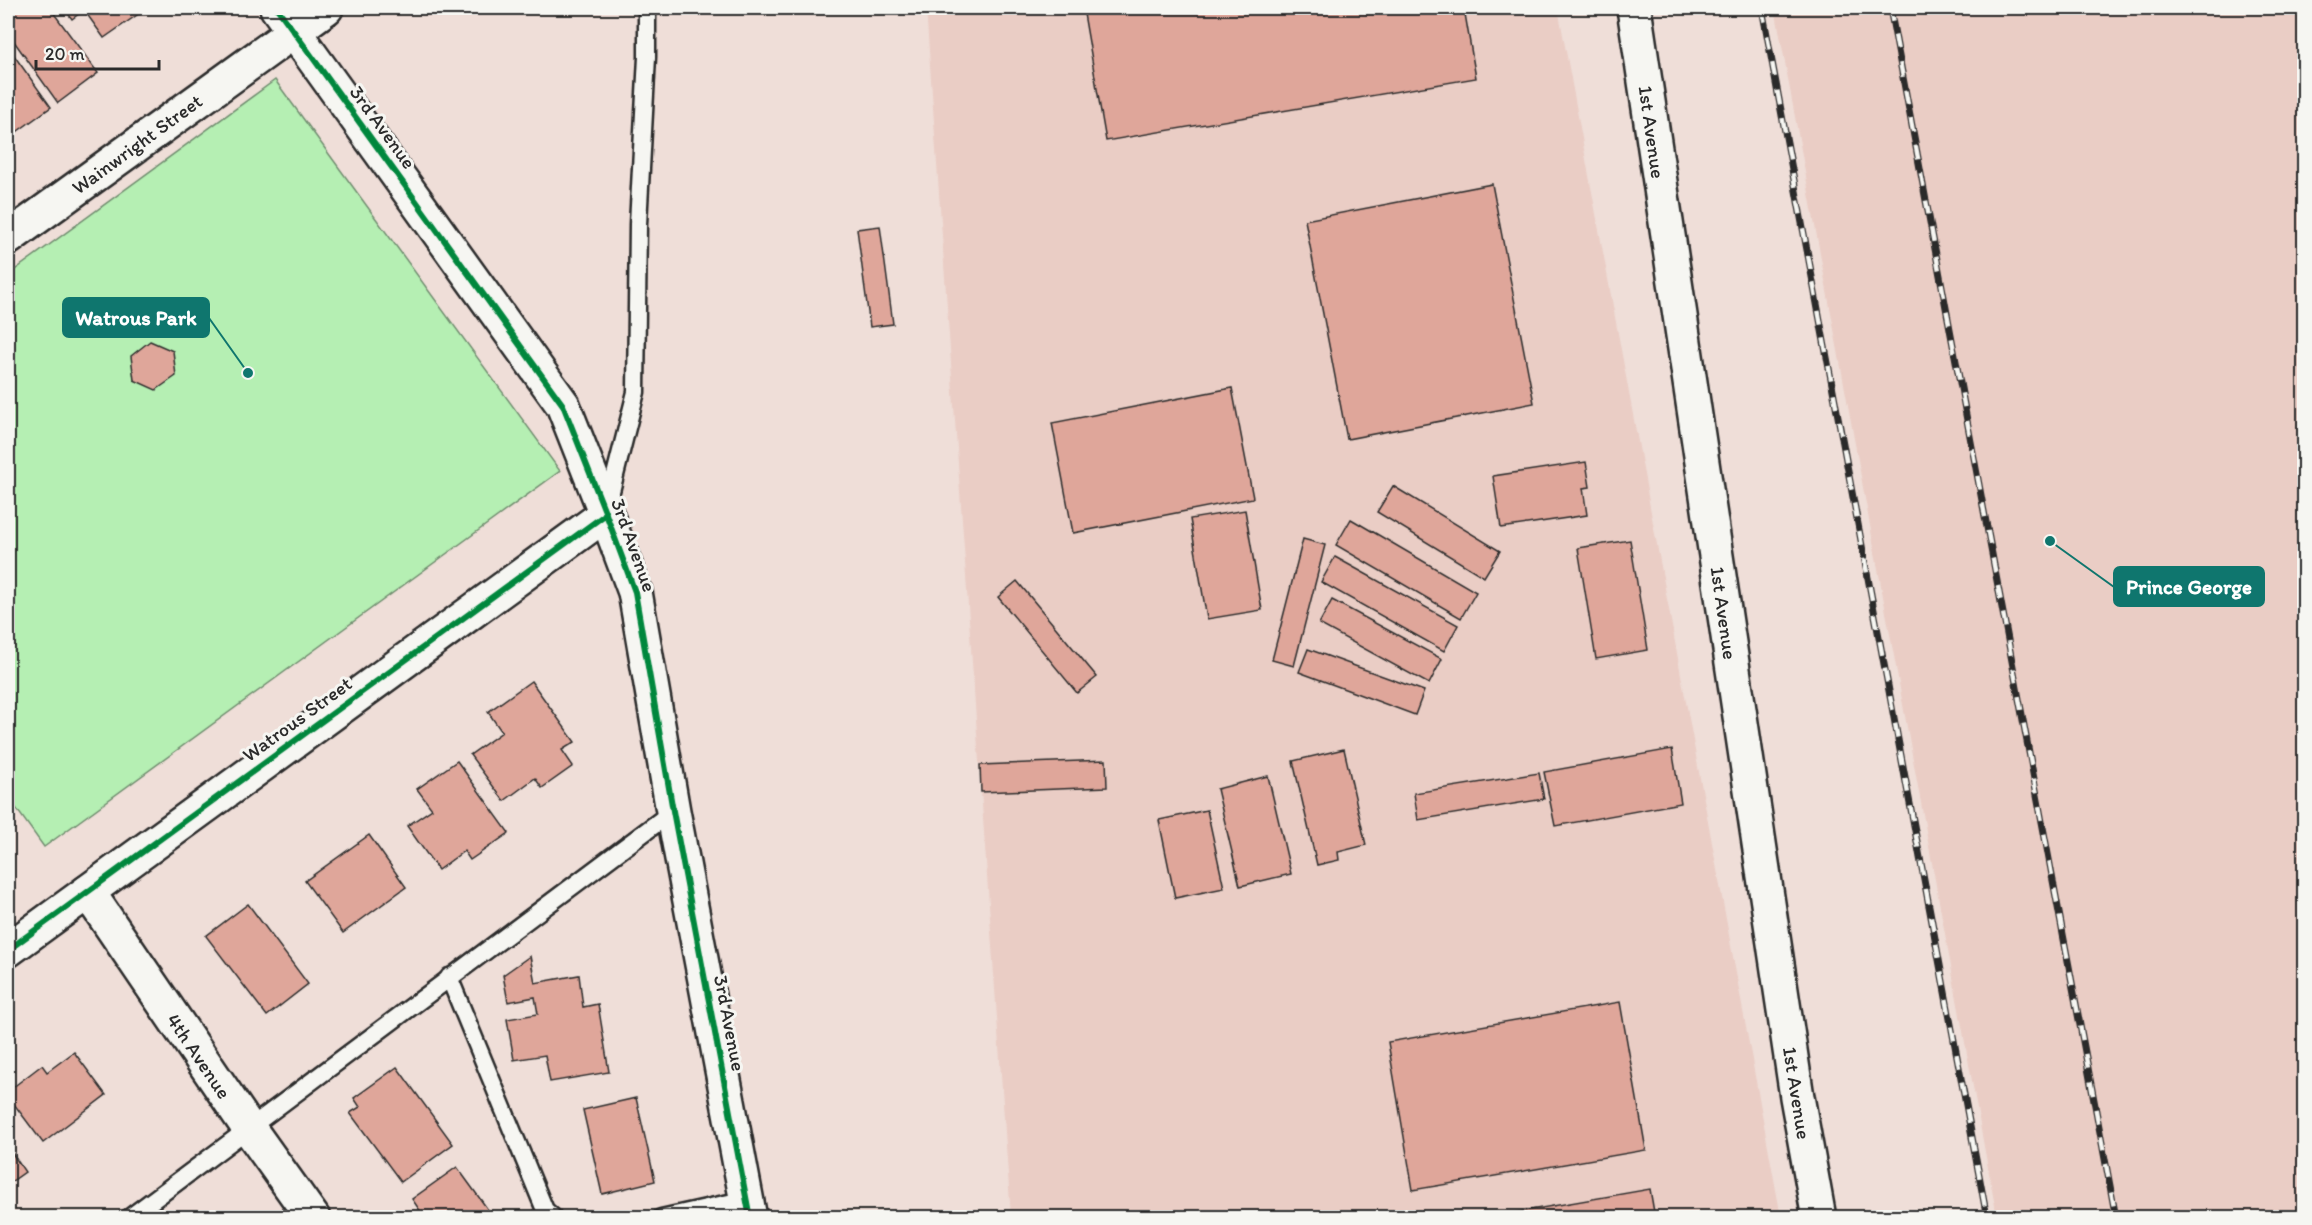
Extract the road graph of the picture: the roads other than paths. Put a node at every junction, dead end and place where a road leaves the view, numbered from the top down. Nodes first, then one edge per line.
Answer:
1 (326, 8) edge
2 (647, 8) edge
3 (1634, 8) edge
4 (286, 19) edge
5 (8, 238) edge
6 (606, 513) junction
7 (673, 810) junction
8 (88, 892) junction
9 (8, 950) edge
10 (449, 977) junction
11 (248, 1127) junction
12 (748, 1209) edge
13 (129, 1218) edge
14 (313, 1218) edge
15 (554, 1218) edge
16 (662, 1218) edge
17 (1819, 1218) edge

1 - 4 street, Wainwright Street
2 - 6 lane
3 - 17 street, 1st Avenue
4 - 5 street, Wainwright Street
4 - 6 street, 3rd Avenue
6 - 7 street, 3rd Avenue
6 - 8 street, Watrous Street
7 - 10 lane
7 - 12 street, 3rd Avenue
8 - 9 street, Watrous Street
8 - 11 street, 4th Avenue
10 - 11 lane
10 - 15 lane
11 - 13 lane
11 - 14 street, 4th Avenue
12 - 16 lane

